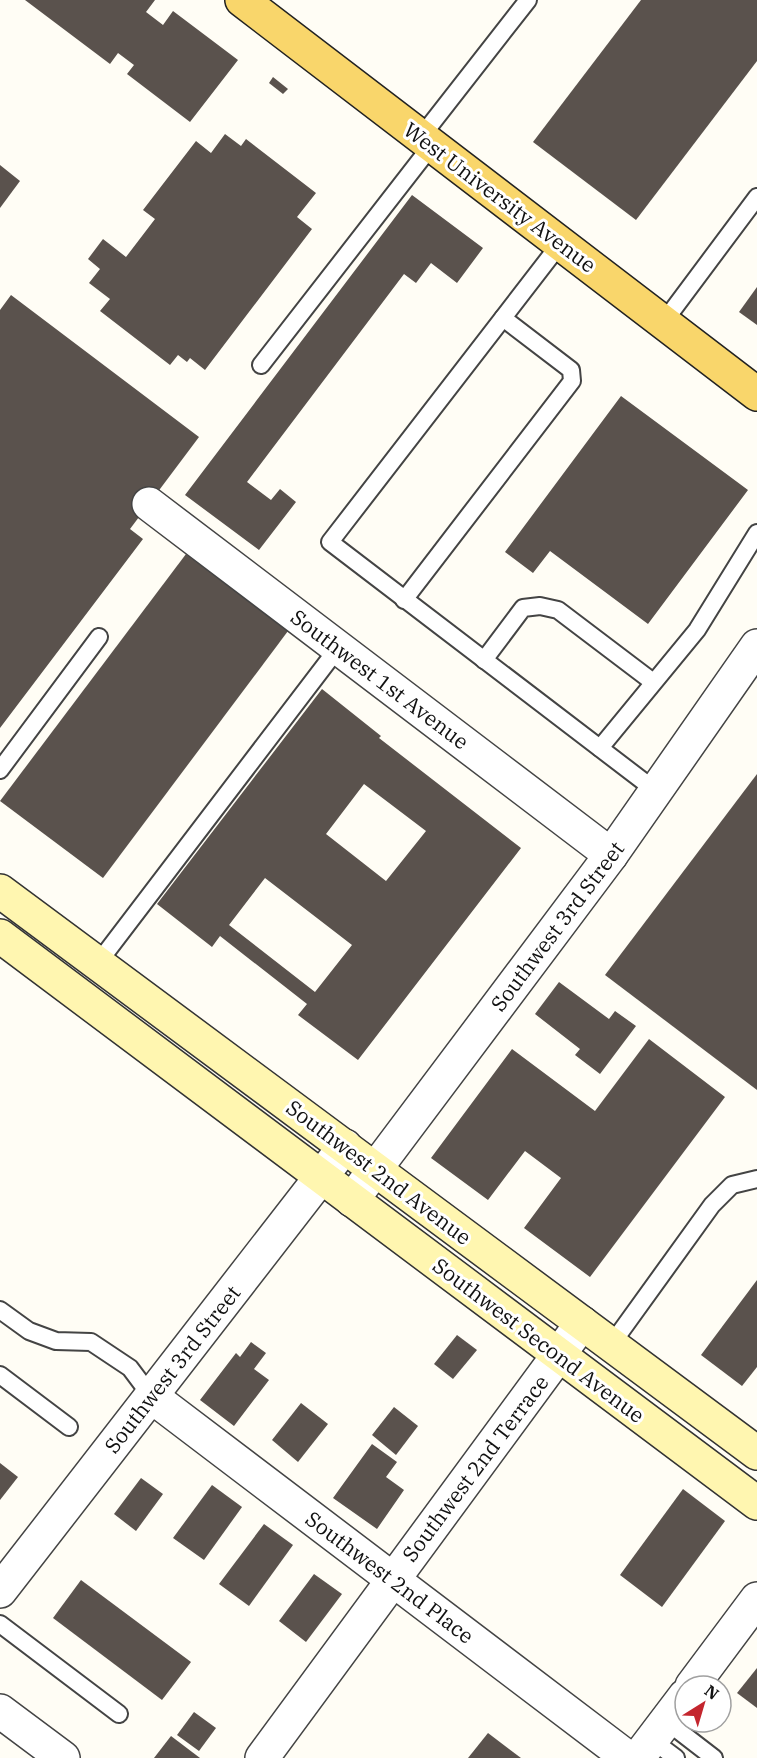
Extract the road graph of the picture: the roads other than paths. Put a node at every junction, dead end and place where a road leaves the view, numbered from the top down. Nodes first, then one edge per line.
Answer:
1 (242, 0) edge
2 (528, 0) edge
3 (426, 141) junction
4 (757, 197) edge
5 (560, 244) junction
6 (503, 318) junction
7 (663, 322) junction
8 (261, 365) dead end
9 (757, 394) edge
10 (149, 504) dead end
11 (757, 533) edge
12 (404, 600) junction
13 (99, 637) dead end
14 (757, 646) edge
15 (338, 648) junction
16 (484, 660) junction
17 (653, 682) junction
18 (600, 748) junction
19 (0, 770) edge
20 (656, 791) junction
21 (611, 855) junction
22 (0, 891) edge
23 (59, 935) junction
24 (0, 936) edge
25 (98, 963) junction
26 (37, 964) junction
27 (345, 1146) junction
28 (375, 1169) junction
29 (321, 1177) junction
30 (757, 1179) edge
31 (352, 1200) junction
32 (0, 1310) edge
33 (582, 1323) junction
34 (611, 1345) junction
35 (558, 1355) junction
36 (0, 1375) edge
37 (151, 1396) junction
38 (69, 1427) dead end
39 (757, 1453) edge
40 (757, 1503) edge
41 (393, 1579) junction
42 (0, 1592) edge
43 (757, 1599) edge
44 (0, 1624) edge
45 (701, 1674) edge
46 (0, 1711) edge
47 (119, 1714) dead end
48 (673, 1715) edge
49 (652, 1747) edge
50 (63, 1758) edge
51 (262, 1758) edge
52 (714, 1758) edge

1 - 3 main road, West University Avenue
2 - 3 lane
3 - 5 main road, West University Avenue
3 - 8 lane
4 - 7 lane
5 - 6 lane
5 - 7 main road, West University Avenue
6 - 12 lane
6 - 12 lane
7 - 9 main road, West University Avenue
10 - 15 street, Southwest 1st Avenue
11 - 17 lane
12 - 16 lane
13 - 19 lane
14 - 20 street, Southwest 3rd Street
15 - 21 street, Southwest 1st Avenue
15 - 25 lane
16 - 17 lane
16 - 18 lane
17 - 18 lane
18 - 20 lane
20 - 21 street, Southwest 3rd Street
21 - 28 street, Southwest 3rd Street
22 - 23 street, Southwest 2nd Avenue
23 - 25 street, Southwest 2nd Avenue
23 - 26 street
24 - 26 street, Southwest 2nd Avenue
25 - 27 street, Southwest 2nd Avenue
26 - 29 street, Southwest 2nd Avenue
27 - 28 street, Southwest 2nd Avenue
27 - 29 street, Southwest 3rd Street
28 - 31 street, Southwest 3rd Street
28 - 33 street, Southwest 2nd Avenue
29 - 31 street, Southwest Second Avenue
29 - 37 street, Southwest 3rd Street
30 - 34 lane
31 - 35 street, Southwest Second Avenue
32 - 37 lane
33 - 34 street, Southwest 2nd Avenue
33 - 35 street, Southwest 2nd Terrace
34 - 39 street, Southwest 2nd Avenue
35 - 40 street, Southwest Second Avenue
35 - 41 street, Southwest 2nd Terrace
36 - 38 lane
37 - 41 street, Southwest 2nd Place
37 - 42 street, Southwest 3rd Street
41 - 49 street, Southwest 2nd Place
41 - 51 street, Southwest 2nd Terrace
43 - 45 street
44 - 47 lane
46 - 50 street
48 - 49 street
49 - 52 lane

